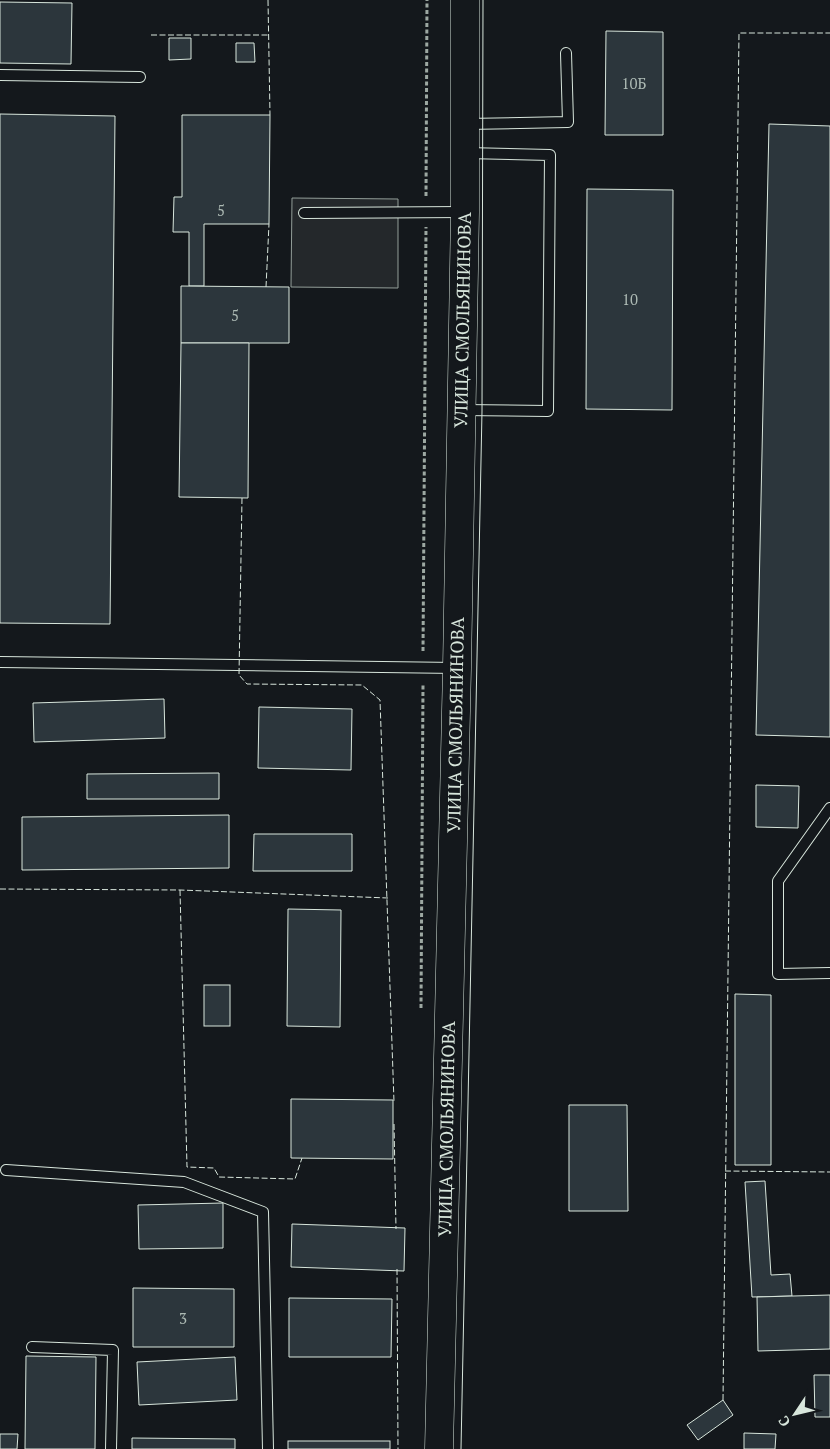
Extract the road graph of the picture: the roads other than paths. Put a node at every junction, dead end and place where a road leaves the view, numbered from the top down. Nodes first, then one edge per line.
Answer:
1 (465, 0) edge
2 (566, 53) dead end
3 (0, 75) edge
4 (140, 77) dead end
5 (465, 124) junction
6 (465, 153) junction
7 (465, 212) junction
8 (304, 213) dead end
9 (460, 410) junction
10 (0, 662) edge
11 (457, 668) junction
12 (830, 808) edge
13 (830, 973) edge
14 (6, 1170) dead end
15 (32, 1347) dead end
16 (111, 1449) edge
17 (268, 1449) edge
18 (439, 1449) edge

1 - 5 street, УЛИЦА СМОЛЬЯНИНОВА
2 - 5 lane
3 - 4 lane
5 - 6 street, УЛИЦА СМОЛЬЯНИНОВА
6 - 7 street, УЛИЦА СМОЛЬЯНИНОВА
6 - 9 lane
7 - 8 lane
7 - 9 street, УЛИЦА СМОЛЬЯНИНОВА
9 - 11 street, УЛИЦА СМОЛЬЯНИНОВА
10 - 11 lane
11 - 18 street, УЛИЦА СМОЛЬЯНИНОВА
12 - 13 lane
14 - 17 lane
15 - 16 lane

